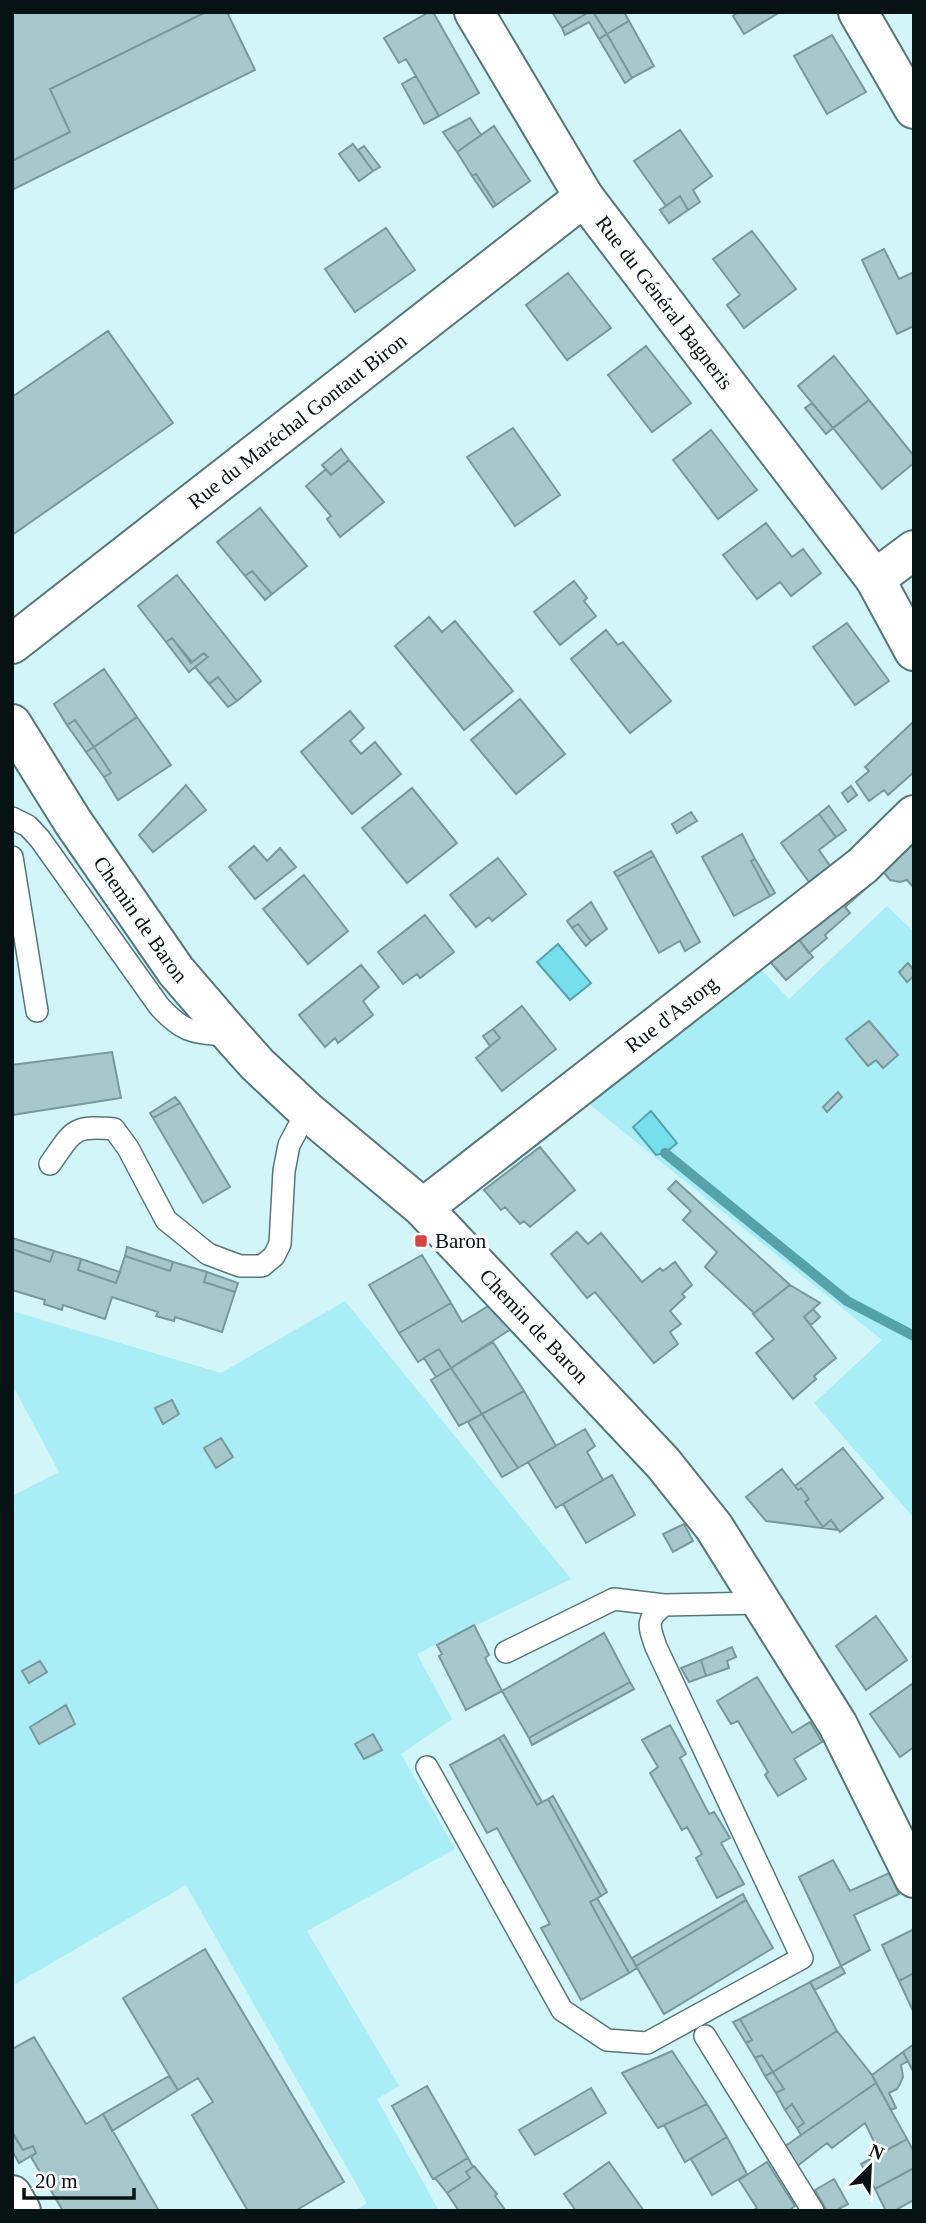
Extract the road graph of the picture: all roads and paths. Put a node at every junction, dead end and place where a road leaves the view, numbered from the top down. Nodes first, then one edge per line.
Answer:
1 (474, 12) edge
2 (858, 12) edge
3 (914, 109) edge
4 (584, 197) junction
5 (914, 550) edge
6 (875, 579) junction
7 (12, 644) edge
8 (914, 651) edge
9 (12, 724) edge
10 (914, 815) edge
11 (12, 818) edge
12 (12, 857) edge
13 (37, 1011) dead end
14 (232, 1036) junction
15 (307, 1111) junction
16 (50, 1164) dead end
17 (423, 1208) junction
18 (761, 1603) junction
19 (664, 1605) junction
20 (506, 1652) dead end
21 (427, 1767) dead end
22 (914, 1878) edge
23 (705, 2036) dead end
24 (12, 2195) edge
25 (21, 2211) edge
26 (813, 2211) edge

1 - 4 street, Rue du Général Bagneris
2 - 3 street
4 - 6 street, Rue du Général Bagneris
4 - 7 street, Rue du Maréchal Gontaut Biron
5 - 6 street
6 - 8 street
9 - 14 street, Chemin de Baron
10 - 17 street, Rue d'Astorg
11 - 14 lane
12 - 13 lane
14 - 15 street, Chemin de Baron
15 - 16 lane
15 - 17 street, Chemin de Baron
17 - 18 street, Chemin de Baron
18 - 19 lane
18 - 22 street, Chemin de Baron
19 - 20 lane
19 - 21 lane
23 - 26 lane
24 - 25 street

